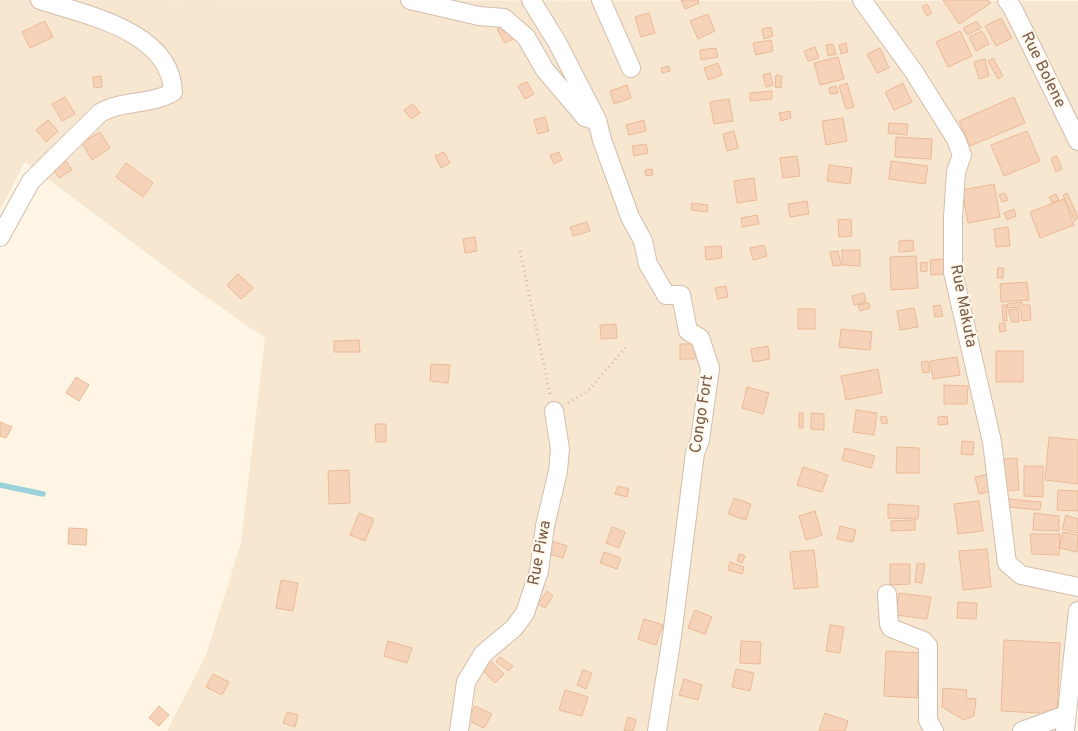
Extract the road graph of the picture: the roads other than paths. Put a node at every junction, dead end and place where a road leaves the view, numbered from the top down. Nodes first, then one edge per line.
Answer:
1 (40, 0) edge
2 (410, 0) edge
3 (531, 0) edge
4 (600, 0) edge
5 (862, 0) edge
6 (1007, 0) edge
7 (631, 68) dead end
8 (597, 120) junction
9 (1078, 141) edge
10 (0, 237) edge
11 (554, 412) road end
12 (1078, 587) edge
13 (887, 594) dead end
14 (1078, 611) edge
15 (1065, 723) edge
16 (459, 731) edge
17 (657, 731) edge
18 (934, 731) edge
19 (1022, 731) edge

1 - 10 street
2 - 8 street
3 - 8 street, Congo Fort
4 - 7 street
5 - 12 street, Rue Makuta
6 - 9 street, Rue Bolene
8 - 17 street, Congo Fort
11 - 16 street, Rue Piwa
13 - 18 street
14 - 15 street
15 - 19 street

